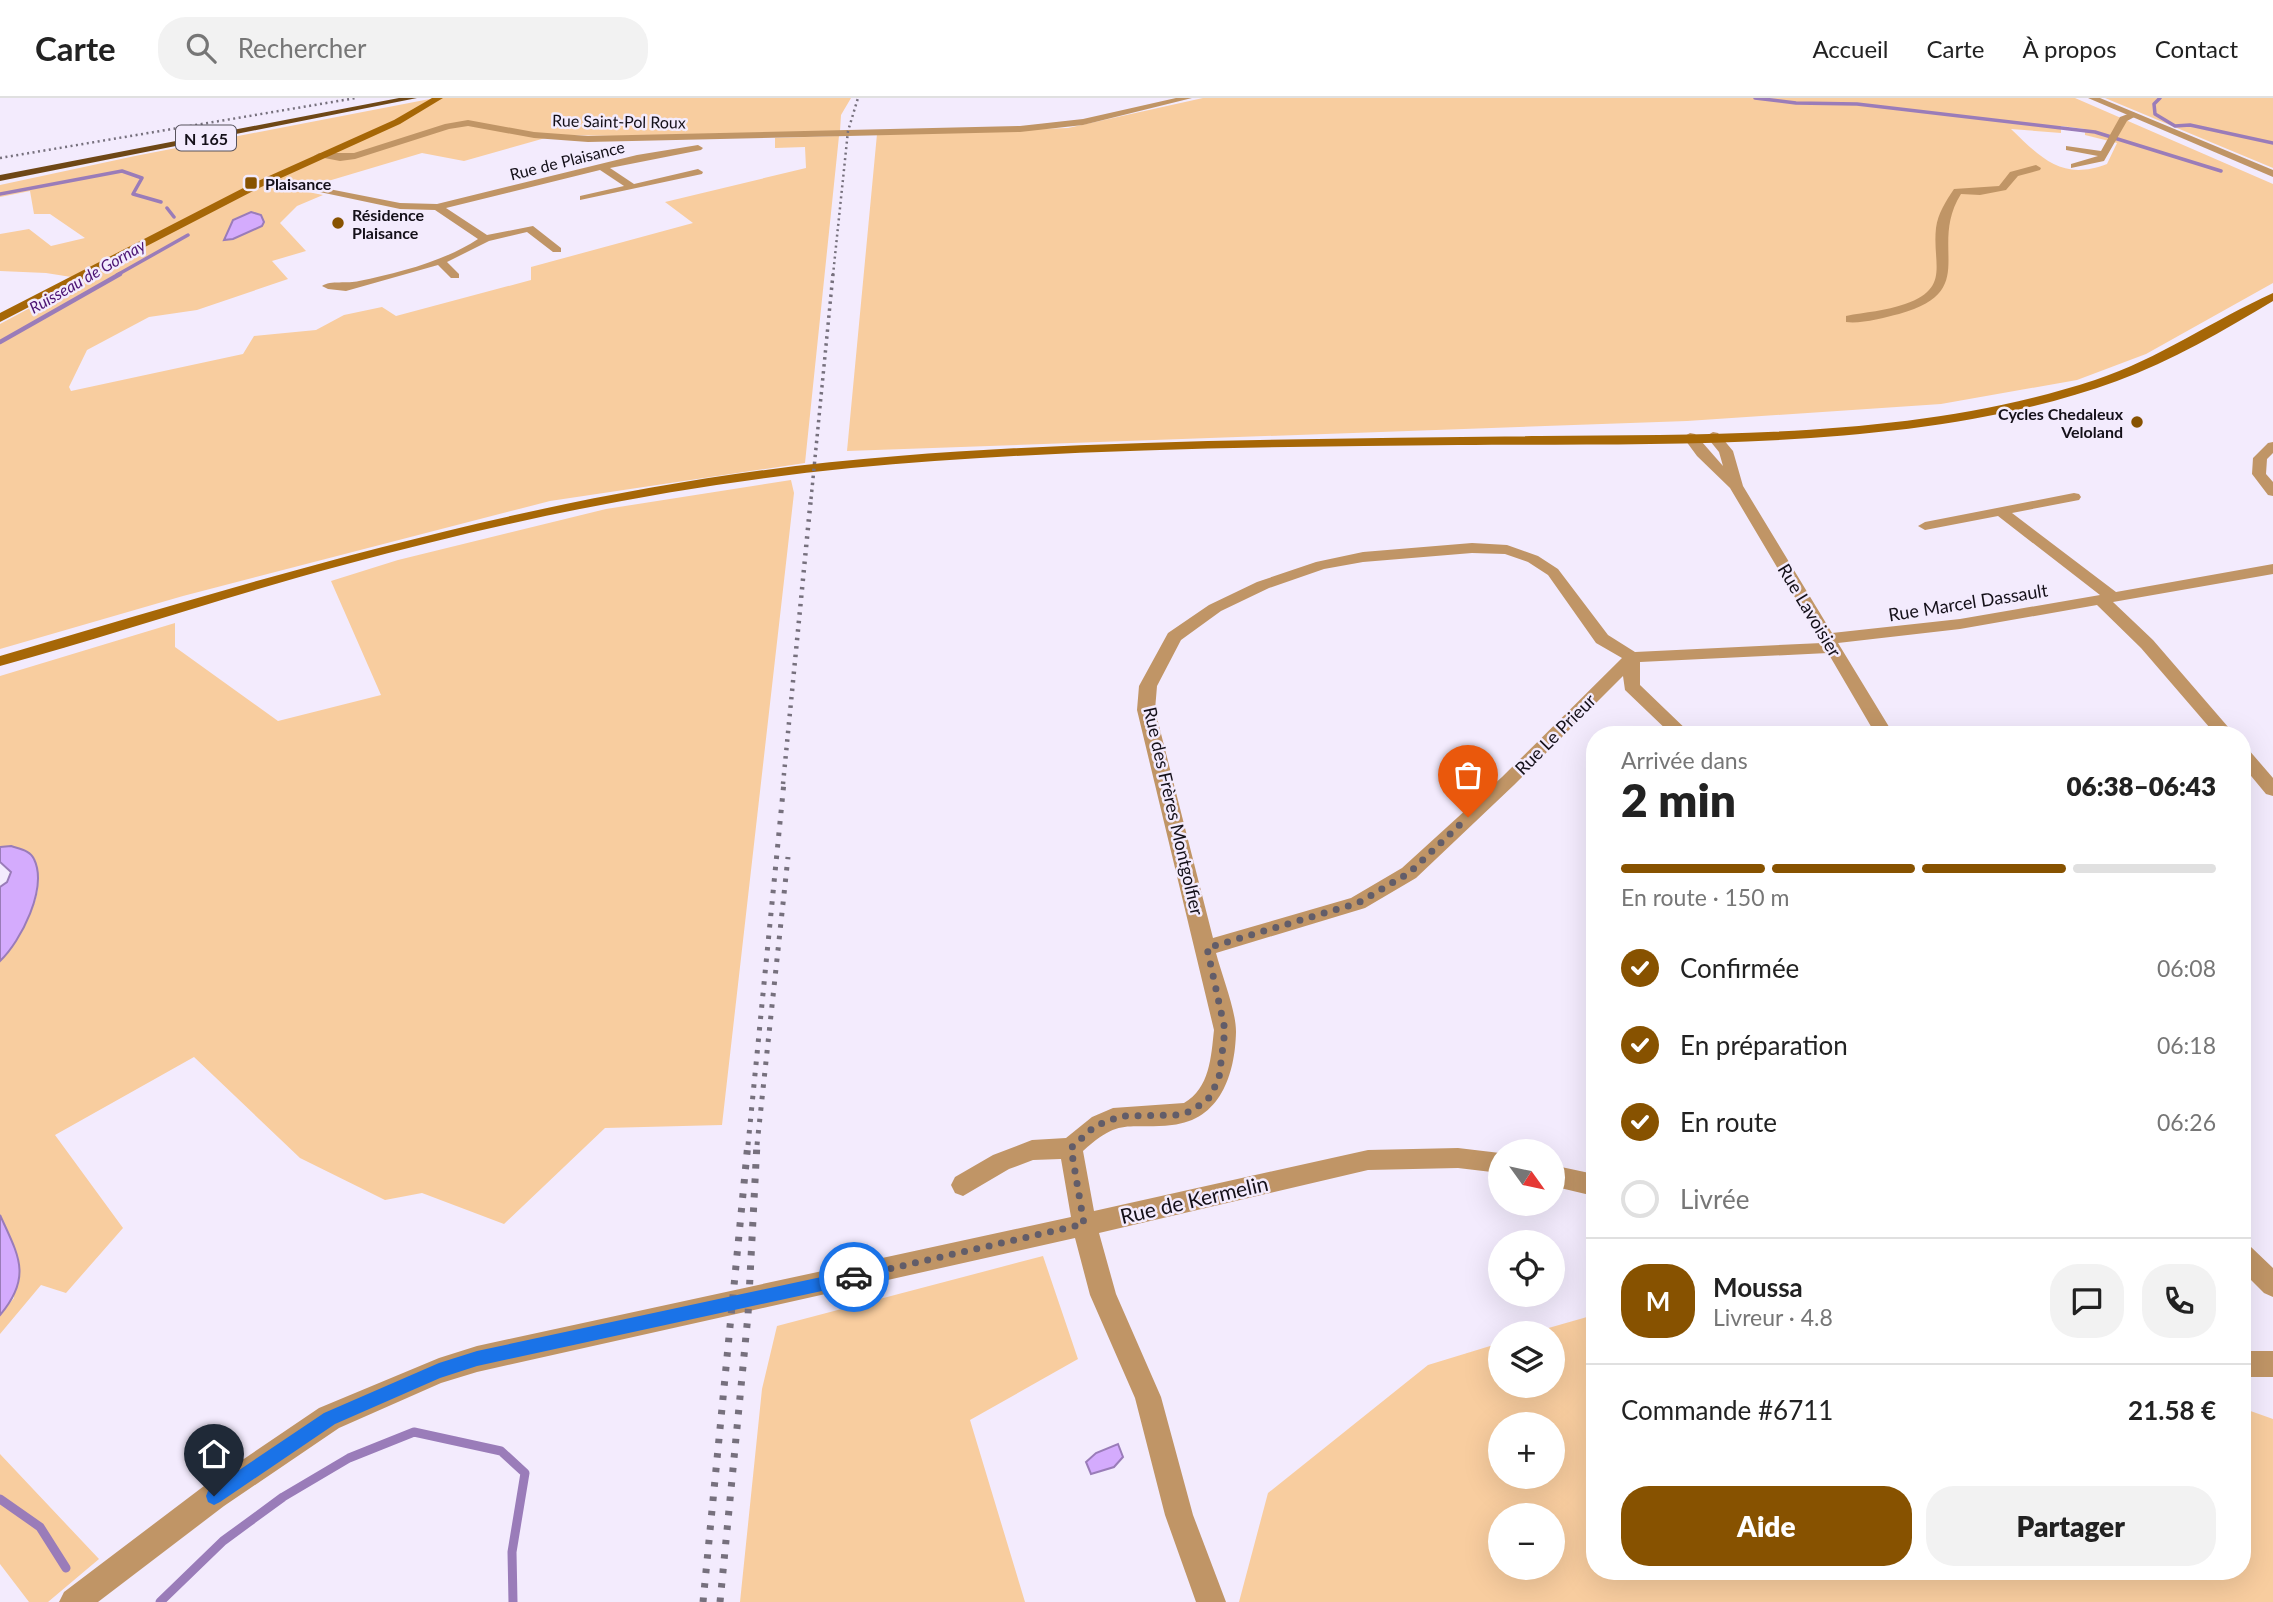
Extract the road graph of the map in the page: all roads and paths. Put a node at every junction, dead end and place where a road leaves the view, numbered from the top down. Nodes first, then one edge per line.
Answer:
1 (389, 98) edge
2 (413, 98) edge
3 (439, 98) edge
4 (1188, 98) edge
5 (2092, 98) edge
6 (2133, 115) junction
7 (859, 133) joint
8 (744, 136) junction
9 (2068, 148) dead end
10 (2104, 154) junction
11 (319, 156) junction
12 (2074, 166) dead end
13 (601, 167) junction
14 (2036, 168) dead end
15 (0, 170) edge
16 (698, 172) dead end
17 (0, 177) edge
18 (2273, 177) edge
19 (268, 180) junction
20 (632, 187) junction
21 (584, 198) dead end
22 (437, 207) junction
23 (485, 239) junction
24 (557, 250) dead end
25 (439, 260) junction
26 (455, 276) dead end
27 (328, 286) dead end
28 (2273, 296) edge
29 (0, 318) edge
30 (1850, 319) dead end
31 (1713, 436) junction
32 (1690, 437) junction
33 (2273, 446) edge
34 (1736, 486) junction
35 (2273, 492) edge
36 (2074, 497) dead end
37 (2000, 511) junction
38 (1925, 526) dead end
39 (2273, 569) edge
40 (2108, 599) junction
41 (1830, 644) junction
42 (1632, 657) junction
43 (0, 661) edge
44 (1673, 726) edge
45 (1880, 726) edge
46 (2218, 726) edge
47 (2251, 764) edge
48 (2273, 790) edge
49 (1207, 948) junction
50 (1192, 1111) joint
51 (1071, 1148) junction
52 (1488, 1162) edge
53 (1565, 1178) edge
54 (1586, 1183) edge
55 (963, 1185) dead end
56 (1084, 1224) junction
57 (2251, 1264) edge
58 (2273, 1285) edge
59 (2251, 1364) edge
60 (2273, 1364) edge
61 (74, 1602) edge
62 (1211, 1602) edge

1 - 15 highway, N 165
2 - 17 highway, N 165
3 - 11 main road
4 - 7 street
5 - 6 street
6 - 10 street
6 - 18 street
7 - 8 street, Rue Saint-Pol Roux
8 - 11 street, Rue Saint-Pol Roux
8 - 13 street, Rue de Plaisance
9 - 10 street
10 - 12 street
11 - 19 main road
13 - 20 street
13 - 22 street, Rue de Plaisance
14 - 30 street
16 - 20 street
19 - 22 street, Rue de Plaisance
19 - 29 main road
20 - 21 street
22 - 23 street
23 - 24 street
23 - 25 street
25 - 26 street
25 - 27 street
28 - 31 main road
31 - 32 main road
31 - 34 street, Rue Lavoisier
32 - 34 street, Rue Lavoisier
32 - 43 main road
33 - 35 street
34 - 41 street, Rue Lavoisier
36 - 37 street
37 - 38 street
37 - 40 street, Rue Marcel Dassault
39 - 40 street, Rue Marcel Dassault
40 - 41 street, Rue Marcel Dassault
40 - 46 street
41 - 42 street
41 - 45 street, Rue Lavoisier
42 - 44 street
42 - 49 street, Rue Le Prieur
42 - 49 street, Rue des Frères Montgolfier
47 - 48 street
49 - 50 street, Rue des Frères Montgolfier
50 - 51 street
51 - 55 street
51 - 56 street
52 - 56 street, Rue de Kermelin
53 - 54 street
56 - 61 street, Rue de Kermelin
56 - 62 street
57 - 58 street
59 - 60 street

